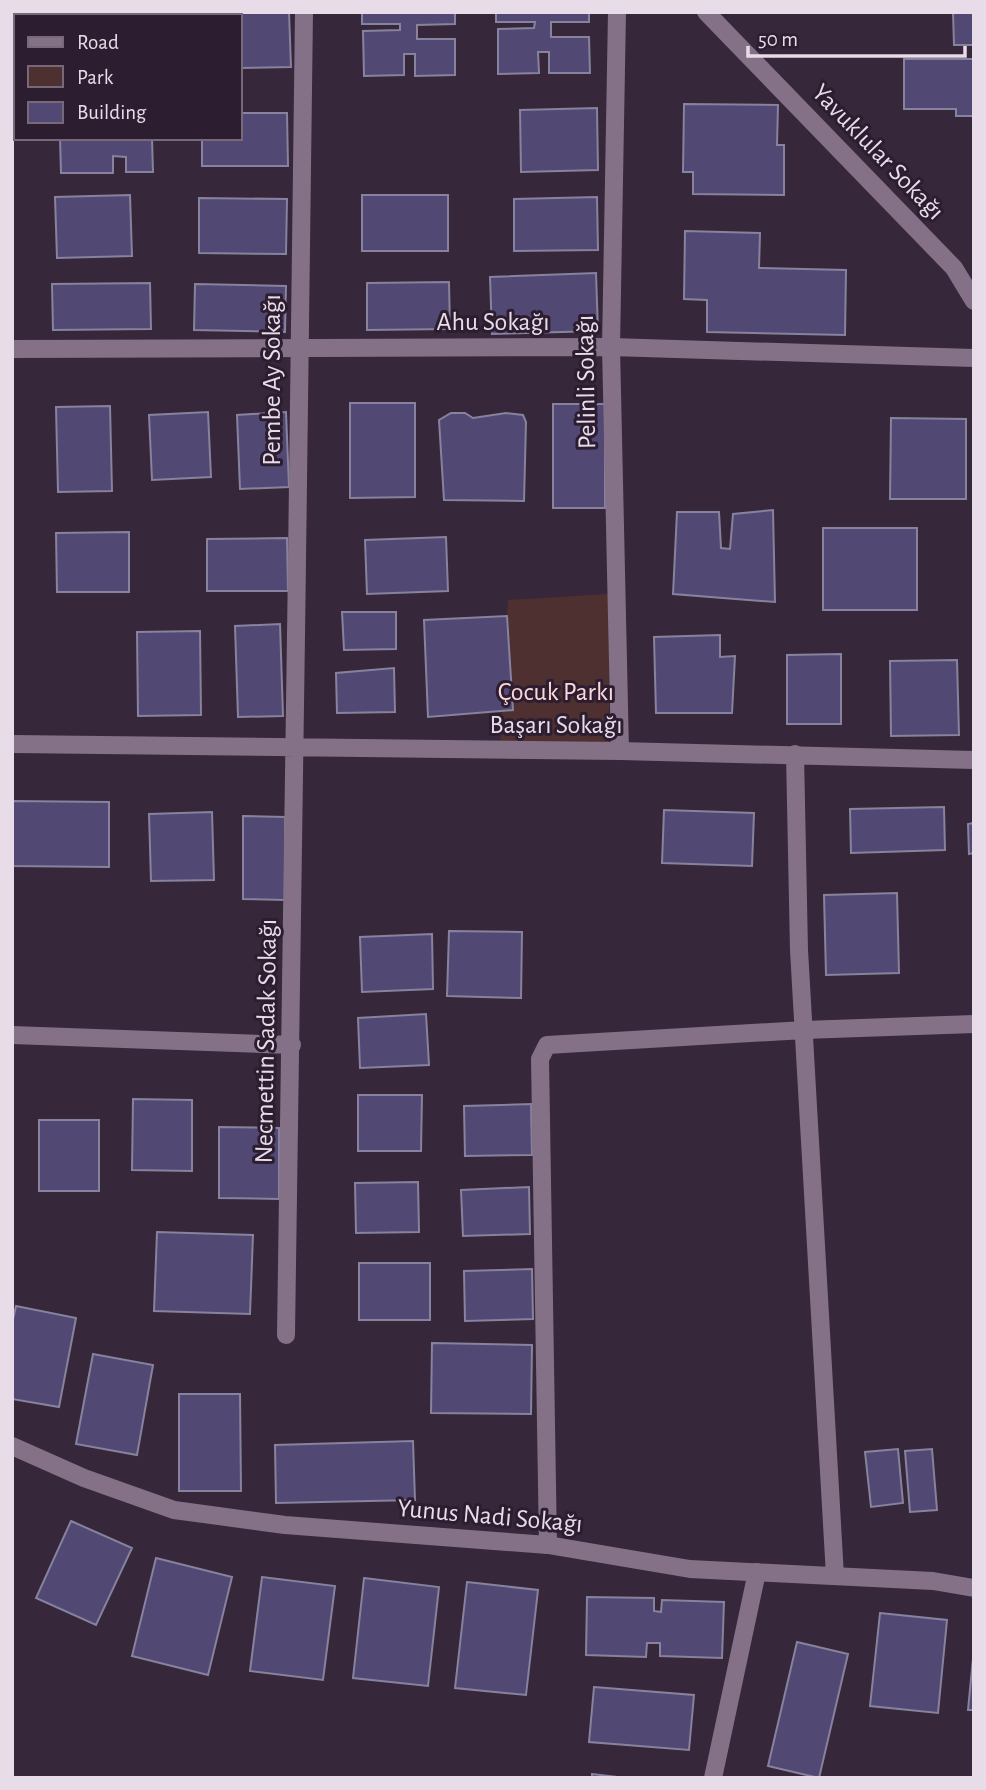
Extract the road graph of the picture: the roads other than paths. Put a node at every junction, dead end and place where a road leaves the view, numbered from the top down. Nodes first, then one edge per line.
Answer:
1 (304, 12) edge
2 (617, 12) edge
3 (706, 12) edge
4 (954, 268) junction
5 (974, 279) edge
6 (974, 300) edge
7 (611, 347) junction
8 (12, 349) edge
9 (298, 350) junction
10 (974, 358) edge
11 (12, 744) edge
12 (296, 749) junction
13 (620, 751) junction
14 (795, 754) junction
15 (974, 760) edge
16 (974, 1024) edge
17 (804, 1030) junction
18 (12, 1035) edge
19 (292, 1045) junction
20 (285, 1335) dead end
21 (12, 1446) edge
22 (548, 1545) junction
23 (757, 1572) junction
24 (835, 1576) junction
25 (974, 1588) edge
26 (713, 1778) edge

1 - 9 street, Pembe Ay Sokağı
2 - 7 street, Pelinli Sokağı
3 - 4 street, Yavuklular Sokağı
4 - 5 street, Yavuklular Sokağı
4 - 6 street, Yavuklular Sokağı
7 - 9 street, Ahu Sokağı
7 - 10 street, Ahu Sokağı
7 - 13 street, Pelinli Sokağı
8 - 9 street, Ahu Sokağı
9 - 12 street, Pembe Ay Sokağı
11 - 12 street, Başarı Sokağı
12 - 13 street, Başarı Sokağı
12 - 19 street, Necmettin Sadak Sokağı
13 - 14 street, Başarı Sokağı
14 - 15 street, Başarı Sokağı
14 - 17 street
16 - 17 street
17 - 22 street
17 - 24 street
18 - 19 street
19 - 20 street, Necmettin Sadak Sokağı
21 - 22 street, Yunus Nadi Sokağı
22 - 23 street, Yunus Nadi Sokağı
23 - 24 street, Yunus Nadi Sokağı
23 - 26 street
24 - 25 street, Yunus Nadi Sokağı

